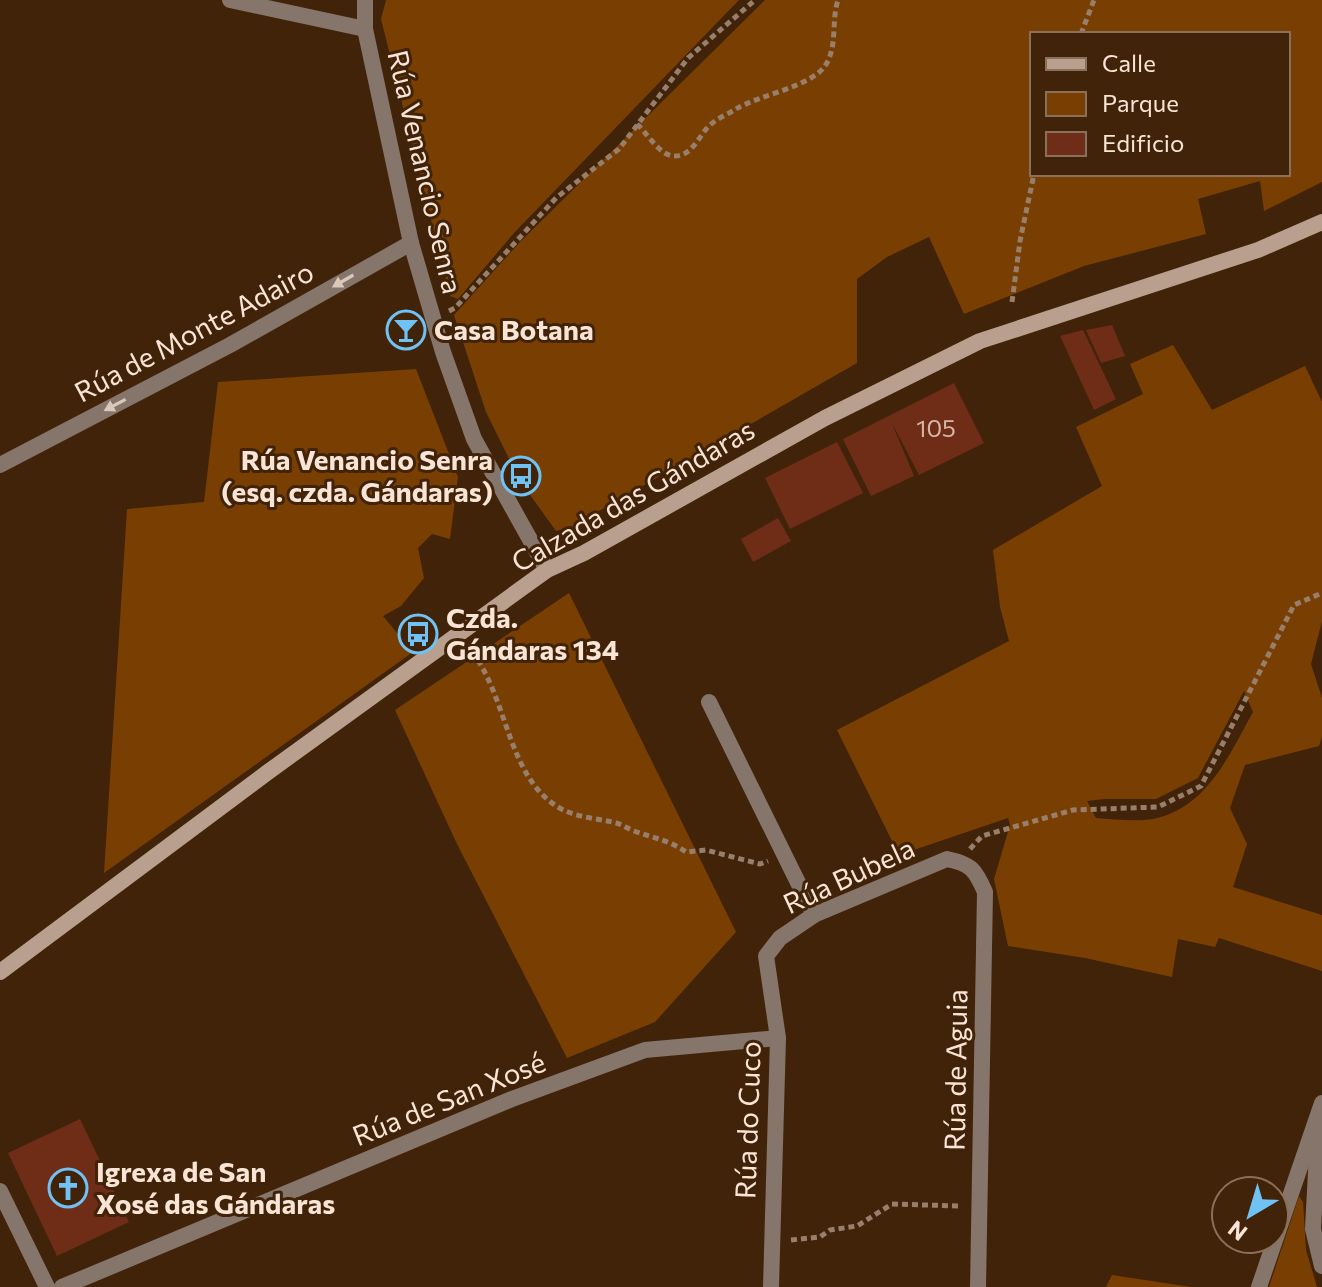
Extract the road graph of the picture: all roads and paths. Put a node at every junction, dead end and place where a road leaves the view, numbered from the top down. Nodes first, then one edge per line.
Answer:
1 (230, 0) edge
2 (365, 0) edge
3 (755, 0) edge
4 (838, 0) edge
5 (1094, 0) edge
6 (365, 29) junction
7 (1082, 32) edge
8 (637, 124) junction
9 (1034, 176) edge
10 (1322, 222) edge
11 (411, 243) junction
12 (1012, 302) dead end
13 (434, 320) junction
14 (0, 465) edge
15 (547, 570) junction
16 (1322, 593) edge
17 (472, 652) dead end
18 (709, 702) dead end
19 (784, 855) junction
20 (963, 862) junction
21 (814, 915) junction
22 (766, 956) joint
23 (0, 972) edge
24 (778, 1038) junction
25 (1321, 1105) edge
26 (0, 1191) edge
27 (980, 1208) junction
28 (771, 1245) junction
29 (1322, 1266) edge
30 (47, 1287) edge
31 (62, 1287) edge
32 (771, 1287) edge
33 (978, 1287) edge
34 (1259, 1287) edge

1 - 6 street
2 - 6 street, Rúa Venancio Senra
3 - 8 path
4 - 8 path
5 - 7 path
6 - 11 street, Rúa Venancio Senra
8 - 13 path
9 - 12 path
10 - 15 main road, Calzada das Gándaras
11 - 13 street, Rúa Venancio Senra
11 -> 14 street, Rúa de Monte Adairo
13 - 15 street, Rúa Venancio Senra
15 - 23 main road, Calzada das Gándaras
16 - 20 path
17 - 19 path
18 - 19 street
19 - 21 street
20 - 21 street, Rúa Bubela
20 - 27 street, Rúa de Aguia
21 - 22 street, Rúa Bubela
22 - 24 street, Rúa do Cuco
24 - 28 street, Rúa do Cuco
24 - 31 street, Rúa de San Xosé
25 - 29 street
25 - 34 street
26 - 30 street
27 - 28 path
27 - 33 street, Rúa de Aguia
28 - 32 street, Rúa do Cuco

